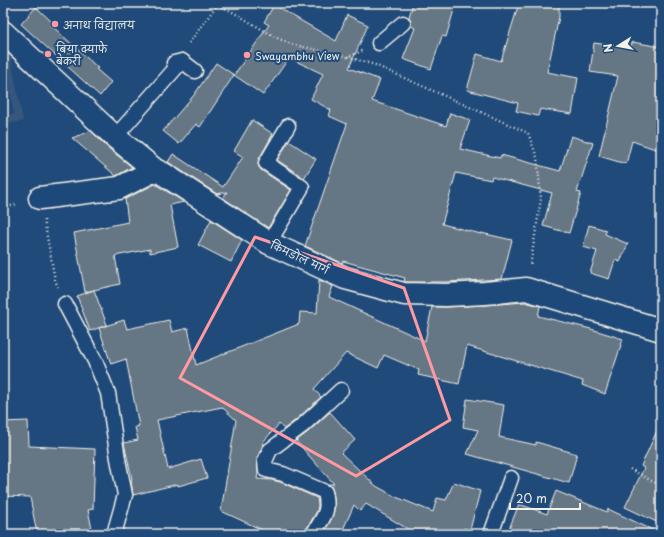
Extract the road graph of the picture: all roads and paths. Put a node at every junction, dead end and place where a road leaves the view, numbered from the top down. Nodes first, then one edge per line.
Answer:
1 (585, 3) edge
2 (633, 3) edge
3 (403, 23) dead end
4 (3, 32) edge
5 (379, 43) joint
6 (12, 51) edge
7 (348, 57) junction
8 (178, 62) junction
9 (196, 71) dead end
10 (288, 126) dead end
11 (115, 137) junction
12 (155, 170) junction
13 (40, 198) joint
14 (269, 243) junction
15 (526, 289) junction
16 (65, 304) joint
17 (661, 330) edge
18 (340, 390) dead end
19 (630, 469) dead end
20 (511, 478) dead end
21 (661, 486) edge
22 (114, 534) edge
23 (313, 534) edge
24 (491, 534) edge

1 - 2 path
3 - 5 lane
4 - 6 street, किमडोल मार्ग
5 - 7 path
6 - 11 street, किमडोल मार्ग
7 - 8 path
7 - 15 path
8 - 9 lane
8 - 11 lane
10 - 14 lane
11 - 12 street, किमडोल मार्ग
12 - 13 street
12 - 14 street, किमडोल मार्ग
13 - 16 path
14 - 15 street, किमडोल मार्ग
15 - 17 street, किमडोल मार्ग
16 - 22 lane
18 - 23 lane
19 - 21 path
20 - 24 lane

